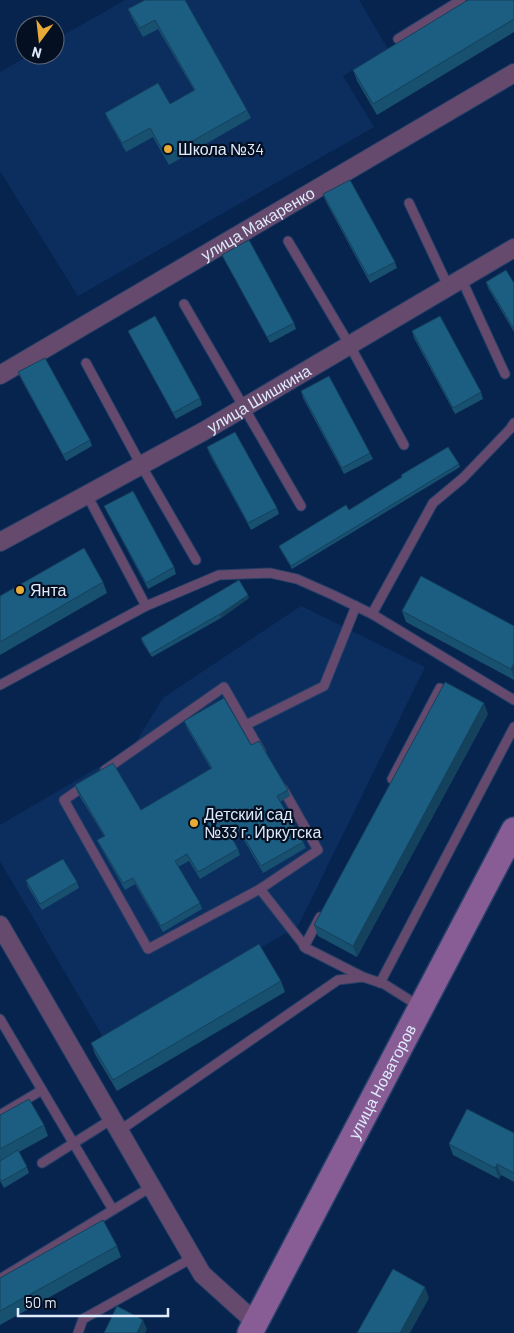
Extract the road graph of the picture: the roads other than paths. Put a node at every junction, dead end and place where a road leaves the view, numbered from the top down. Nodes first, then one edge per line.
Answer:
1 (461, 0) edge
2 (398, 39) dead end
3 (514, 73) edge
4 (409, 203) dead end
5 (288, 241) dead end
6 (514, 248) edge
7 (454, 282) junction
8 (184, 304) dead end
9 (349, 344) junction
10 (86, 364) dead end
11 (505, 374) dead end
12 (0, 375) edge
13 (243, 407) junction
14 (514, 423) edge
15 (404, 445) dead end
16 (141, 465) junction
17 (87, 495) junction
18 (301, 506) dead end
19 (0, 542) edge
20 (196, 560) dead end
21 (146, 606) junction
22 (356, 606) junction
23 (372, 614) junction
24 (0, 685) edge
25 (440, 688) edge
26 (514, 700) edge
27 (246, 725) junction
28 (514, 726) edge
29 (265, 758) edge
30 (280, 783) edge
31 (386, 792) edge
32 (514, 830) edge
33 (260, 889) junction
34 (322, 912) edge
35 (0, 925) edge
36 (307, 949) junction
37 (363, 977) junction
38 (380, 982) junction
39 (421, 1008) junction
40 (0, 1019) edge
41 (42, 1090) junction
42 (0, 1115) edge
43 (115, 1125) junction
44 (73, 1142) junction
45 (42, 1163) dead end
46 (152, 1187) junction
47 (113, 1210) junction
48 (192, 1258) junction
49 (0, 1279) edge
50 (252, 1328) edge
51 (78, 1333) edge

1 - 2 lane
3 - 12 street, улица Макаренко
4 - 7 lane
5 - 9 lane
6 - 7 street, улица Шишкина
7 - 9 street, улица Шишкина
7 - 11 lane
8 - 13 lane
9 - 13 street, улица Шишкина
9 - 15 lane
10 - 16 lane
13 - 16 street, улица Шишкина
13 - 18 lane
14 - 23 lane
16 - 17 street, улица Шишкина
16 - 20 lane
17 - 19 street, улица Шишкина
17 - 21 lane
21 - 22 lane
21 - 24 lane
22 - 23 lane
22 - 27 lane
23 - 26 lane
25 - 31 lane
27 - 29 lane
27 - 33 lane
28 - 38 lane
30 - 33 lane
32 - 39 main road, улица Новаторов
33 - 36 lane
34 - 36 lane
35 - 43 street
36 - 37 lane
37 - 38 lane
37 - 43 lane
38 - 39 lane
39 - 50 main road, улица Новаторов
40 - 41 lane
41 - 42 lane
41 - 44 lane
43 - 44 lane
43 - 46 street
44 - 45 lane
44 - 47 lane
46 - 47 lane
46 - 48 street
47 - 49 lane
48 - 50 street
48 - 51 lane

